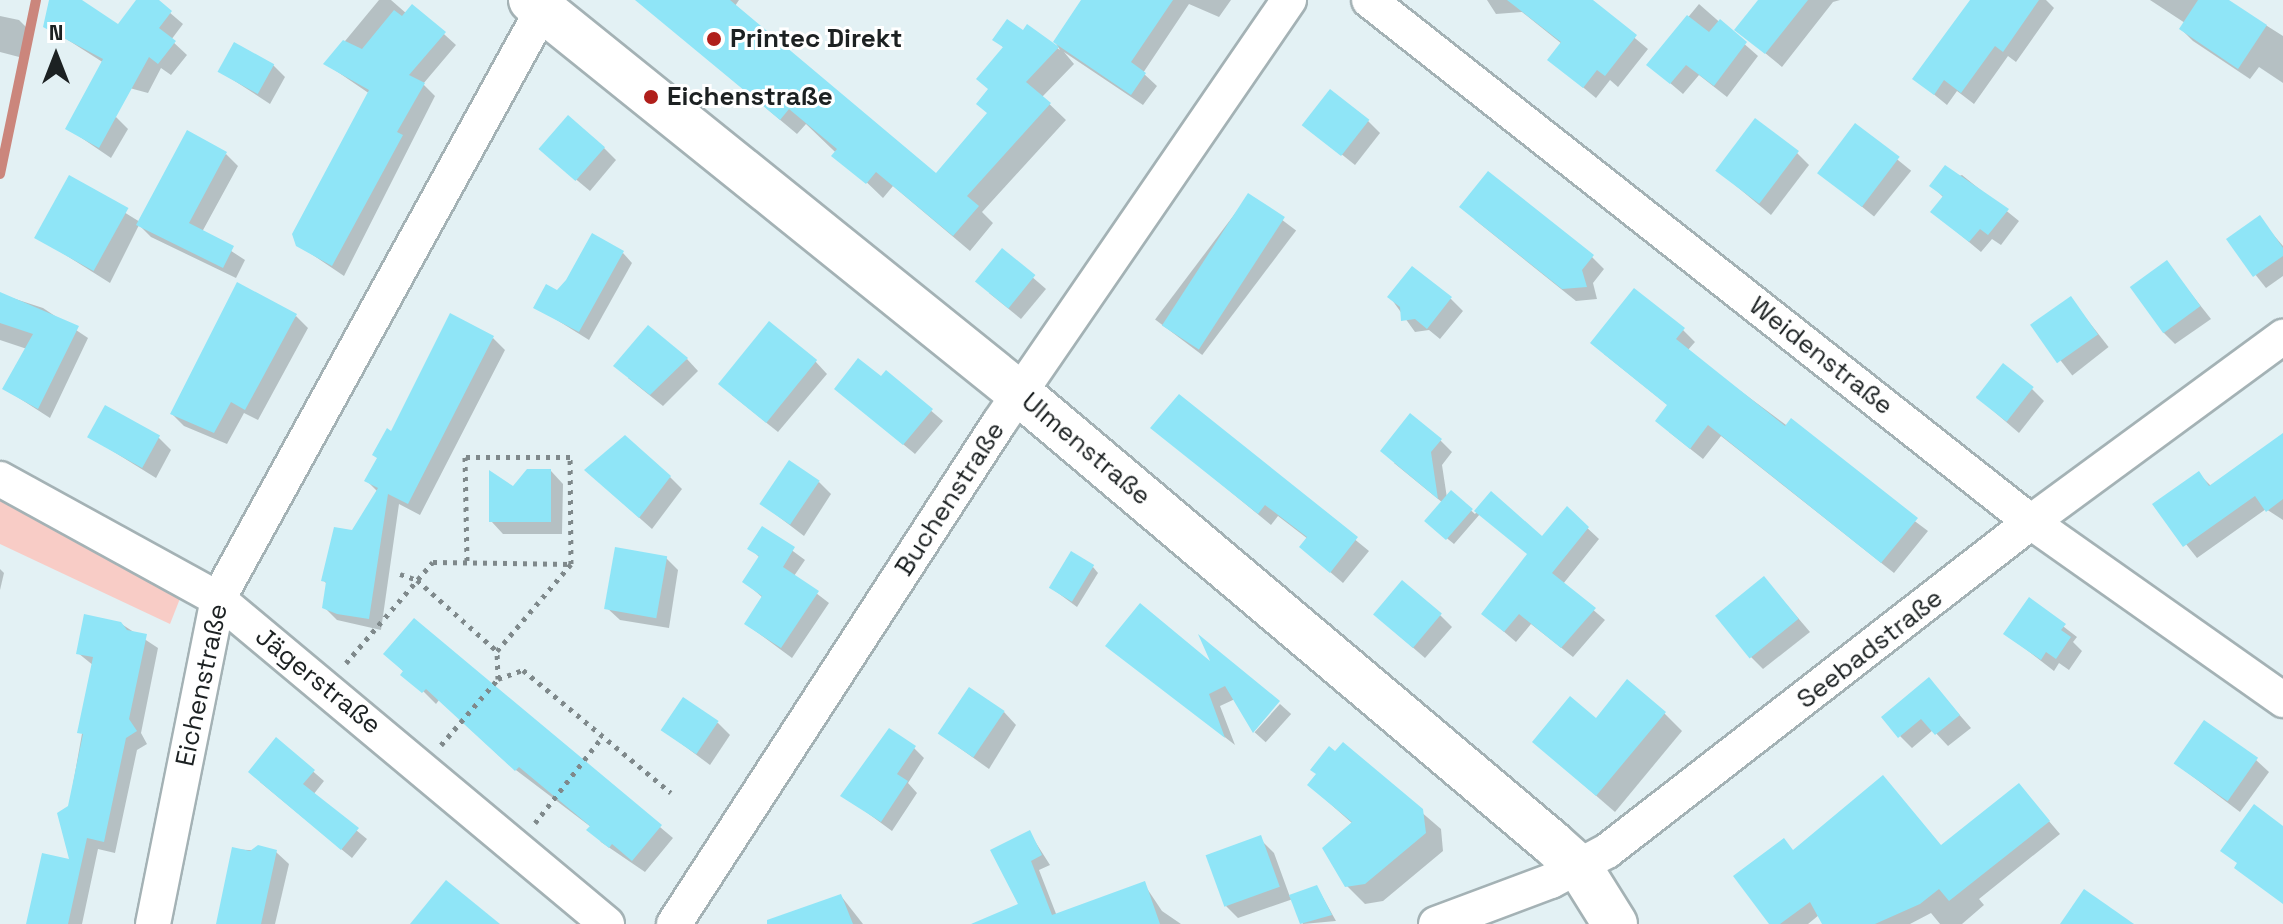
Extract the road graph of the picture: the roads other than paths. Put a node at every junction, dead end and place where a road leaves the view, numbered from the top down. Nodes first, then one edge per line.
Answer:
1 (1289, 0) edge
2 (1369, 0) edge
3 (540, 3) edge
4 (2283, 337) edge
5 (1019, 393) junction
6 (0, 479) edge
7 (2031, 522) junction
8 (218, 599) junction
9 (2283, 700) edge
10 (1580, 868) junction
11 (153, 924) edge
12 (607, 924) edge
13 (674, 924) edge
14 (1436, 924) edge
15 (1615, 924) edge

1 - 5 street, Buchenstraße
2 - 7 street, Weidenstraße
3 - 5 street, Ulmenstraße
3 - 8 street, Eichenstraße
4 - 7 street, Seebadstraße
5 - 10 street, Ulmenstraße
5 - 13 street, Buchenstraße
6 - 8 street, Jägerstraße
7 - 9 street, Weidenstraße
7 - 10 street, Seebadstraße
8 - 11 street, Eichenstraße
8 - 12 street, Jägerstraße
10 - 14 street, Seebadstraße
10 - 15 street, Ulmenstraße

